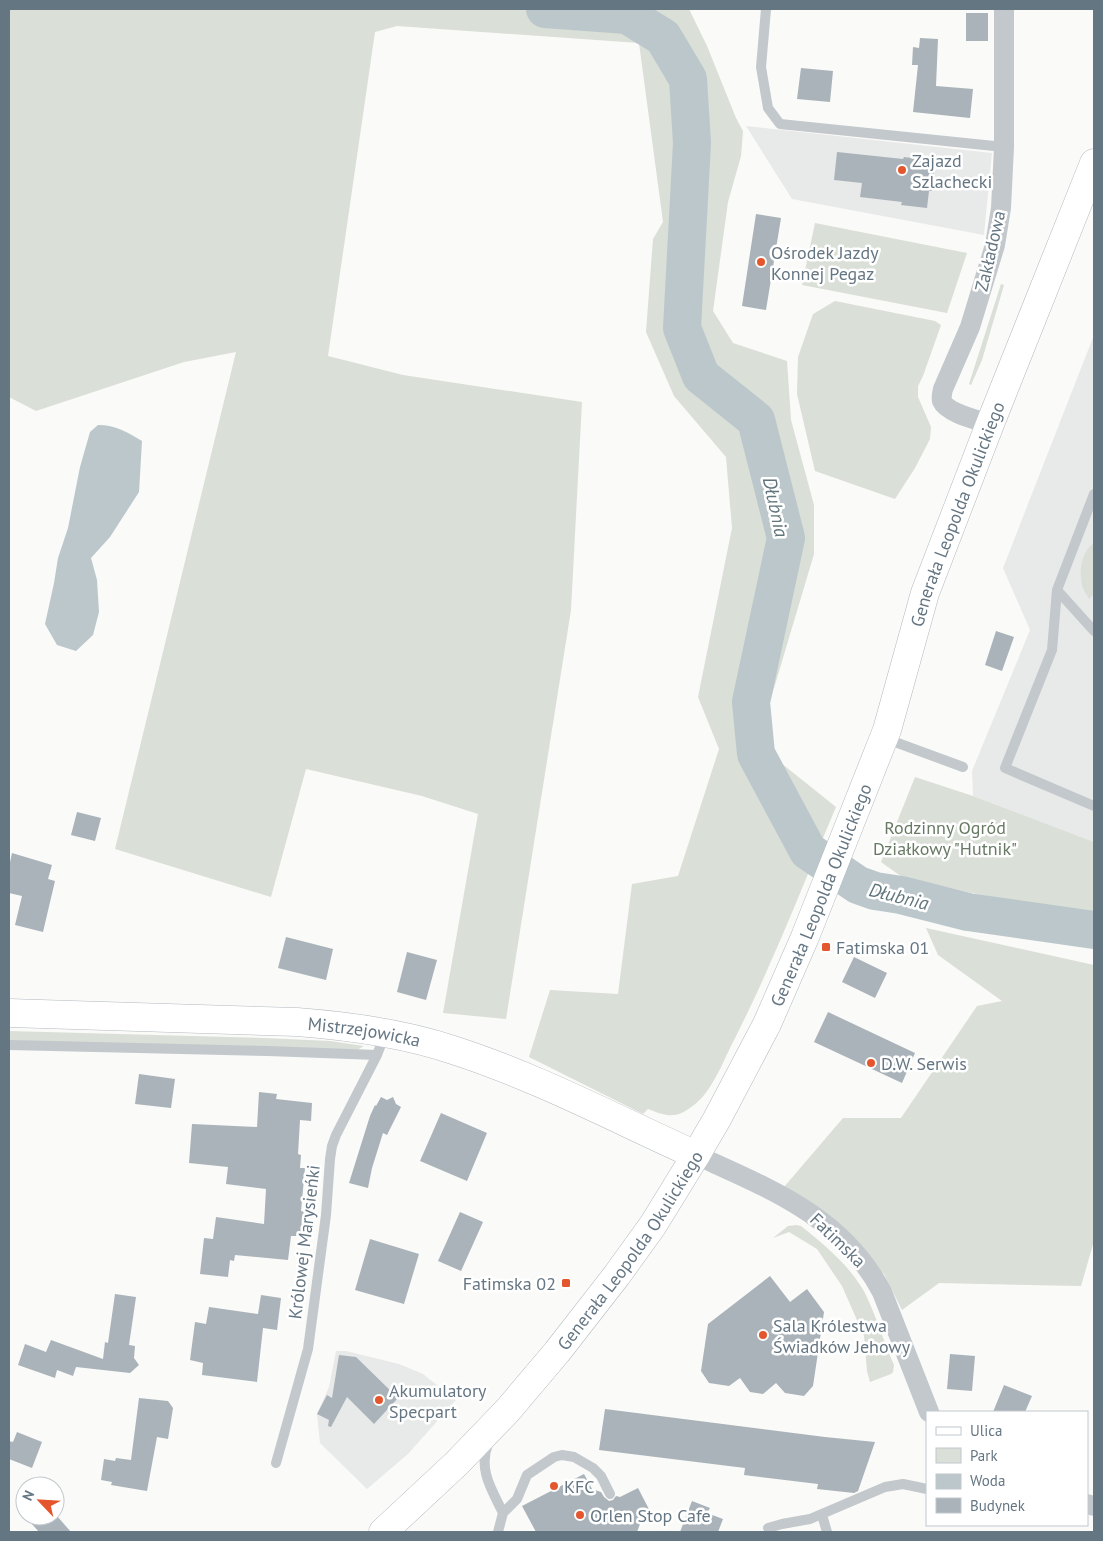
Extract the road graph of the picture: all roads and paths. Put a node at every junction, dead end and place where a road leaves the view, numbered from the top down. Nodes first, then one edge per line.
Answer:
1 (766, 9) edge
2 (1004, 9) edge
3 (1004, 147) junction
4 (1094, 163) edge
5 (990, 424) junction
6 (1094, 494) edge
7 (1057, 590) junction
8 (1094, 631) edge
9 (884, 738) junction
10 (963, 767) dead end
11 (1094, 806) edge
12 (9, 1013) edge
13 (382, 1044) junction
14 (9, 1045) edge
15 (696, 1155) junction
16 (508, 1410) junction
17 (929, 1411) edge
18 (276, 1463) dead end
19 (926, 1489) edge
20 (610, 1494) dead end
21 (503, 1513) junction
22 (822, 1515) junction
23 (768, 1528) dead end
24 (383, 1532) edge
25 (498, 1532) edge
26 (827, 1532) edge

1 - 3 lane
2 - 3 street, Zakładowa
3 - 5 street, Zakładowa
4 - 5 main road, Generała Leopolda Okulickiego
5 - 9 main road, Generała Leopolda Okulickiego
6 - 7 lane
7 - 8 lane
7 - 11 lane
9 - 10 lane
9 - 15 main road, Generała Leopolda Okulickiego
12 - 13 main road, Mistrzejowicka
13 - 14 lane
13 - 15 main road, Mistrzejowicka
13 - 18 lane, Królowej Marysieńki
15 - 16 main road, Generała Leopolda Okulickiego
15 - 17 street, Fatimska
16 - 21 lane
16 - 24 main road, Generała Leopolda Okulickiego
19 - 22 lane
20 - 21 lane
21 - 25 lane
22 - 23 lane
22 - 26 lane

